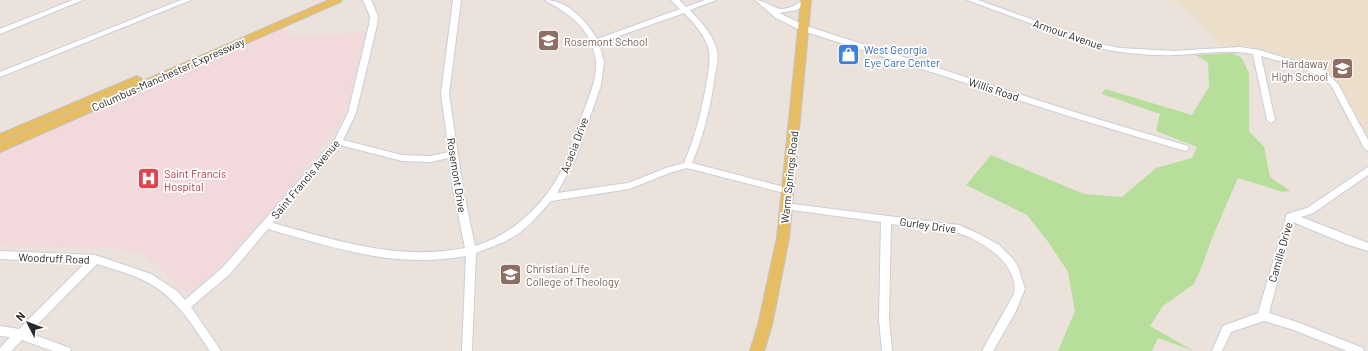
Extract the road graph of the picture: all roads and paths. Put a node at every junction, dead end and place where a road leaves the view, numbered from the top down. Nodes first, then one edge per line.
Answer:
1 (79, 0) edge
2 (187, 0) edge
3 (318, 0) edge
4 (337, 0) edge
5 (367, 0) edge
6 (457, 0) edge
7 (549, 0) edge
8 (675, 0) edge
9 (712, 0) edge
10 (759, 0) edge
11 (806, 0) edge
12 (971, 0) edge
13 (686, 9) junction
14 (770, 9) junction
15 (803, 28) junction
16 (0, 32) edge
17 (595, 42) junction
18 (1256, 52) junction
19 (148, 74) junction
20 (0, 75) edge
21 (92, 108) junction
22 (1271, 120) dead end
23 (0, 138) edge
24 (338, 142) junction
25 (0, 148) edge
26 (1185, 148) dead end
27 (1368, 148) edge
28 (454, 154) junction
29 (687, 165) junction
30 (1368, 170) edge
31 (788, 191) junction
32 (549, 198) junction
33 (785, 206) junction
34 (1290, 216) junction
35 (886, 220) junction
36 (267, 225) junction
37 (1368, 247) edge
38 (471, 251) junction
39 (0, 255) edge
40 (95, 259) junction
41 (185, 306) junction
42 (1263, 316) junction
43 (0, 331) edge
44 (20, 334) junction
45 (4, 351) edge
46 (66, 351) edge
47 (216, 351) edge
48 (467, 351) edge
49 (757, 351) edge
50 (888, 351) edge
51 (988, 351) edge
52 (1217, 351) edge
53 (1359, 351) edge

1 - 16 street
2 - 20 street
3 - 19 main road, Columbus-Manchester Expressway
4 - 21 main road, Columbus-Manchester Expressway
5 - 24 street, Saint Francis Avenue
6 - 28 street, Rosemont Drive
7 - 17 street, Acacia Drive
8 - 13 street
9 - 13 street
10 - 14 street, Willis Road
11 - 14 street
11 - 15 main road, Warm Springs Road
12 - 18 street, Armour Avenue
13 - 17 street
13 - 29 street
14 - 15 street, Willis Road
15 - 26 street, Willis Road
15 - 31 main road, Warm Springs Road
17 - 32 street, Acacia Drive
18 - 22 street
18 - 27 street, Armour Avenue
19 - 21 main road
19 - 23 main road, Columbus-Manchester Expressway
21 - 25 main road, Columbus-Manchester Expressway
24 - 28 street
24 - 36 street, Saint Francis Avenue
28 - 38 street, Rosemont Drive
29 - 31 street
29 - 32 street
30 - 34 street, Camille Drive
31 - 33 main road, Warm Springs Road
32 - 38 street, Acacia Drive
33 - 35 street, Gurley Drive
33 - 49 main road, Warm Springs Road
34 - 37 street
34 - 42 street, Camille Drive
35 - 50 street
35 - 51 street, Gurley Drive
36 - 38 street, Acacia Drive
36 - 41 street, Saint Francis Avenue
38 - 48 street, Rosemont Drive
39 - 40 street, Woodruff Road
40 - 41 street, Woodruff Road
40 - 44 street
41 - 47 street, Woodruff Road
42 - 52 street
42 - 53 street
43 - 44 street
44 - 45 street
44 - 46 street

